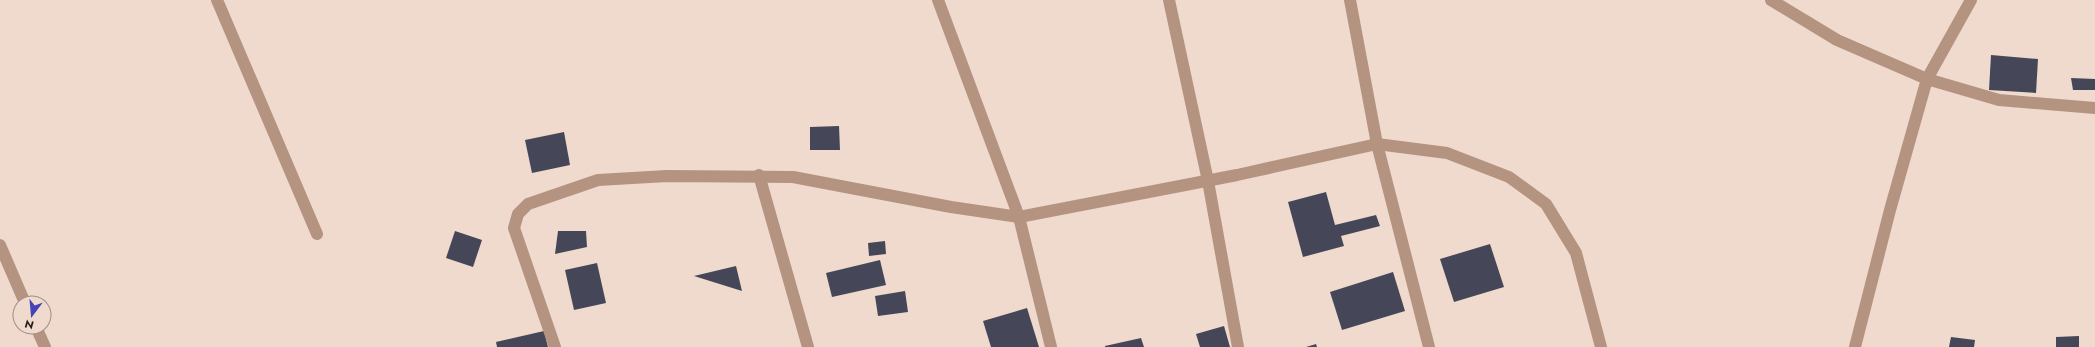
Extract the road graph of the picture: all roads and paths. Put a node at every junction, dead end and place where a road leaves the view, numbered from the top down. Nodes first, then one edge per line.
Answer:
1 (217, 0) edge
2 (938, 0) edge
3 (1169, 0) edge
4 (1350, 0) edge
5 (1771, 0) edge
6 (1971, 0) edge
7 (1927, 79) junction
8 (2095, 108) edge
9 (1376, 144) junction
10 (759, 175) junction
11 (1208, 181) junction
12 (1019, 217) junction
13 (317, 234) dead end
14 (0, 245) edge
15 (22, 295) edge
16 (40, 335) edge
17 (45, 347) edge
18 (554, 347) edge
19 (808, 347) edge
20 (1051, 347) edge
21 (1238, 347) edge
22 (1429, 347) edge
23 (1601, 347) edge
24 (1855, 347) edge

1 - 13 street
2 - 12 street
3 - 11 street
4 - 9 street
5 - 7 street
6 - 7 street
7 - 8 street
7 - 24 street
9 - 11 street
9 - 22 street
9 - 23 street
10 - 12 street
10 - 18 street
10 - 19 street
11 - 12 street
11 - 21 street
12 - 20 street
14 - 15 street
16 - 17 street

